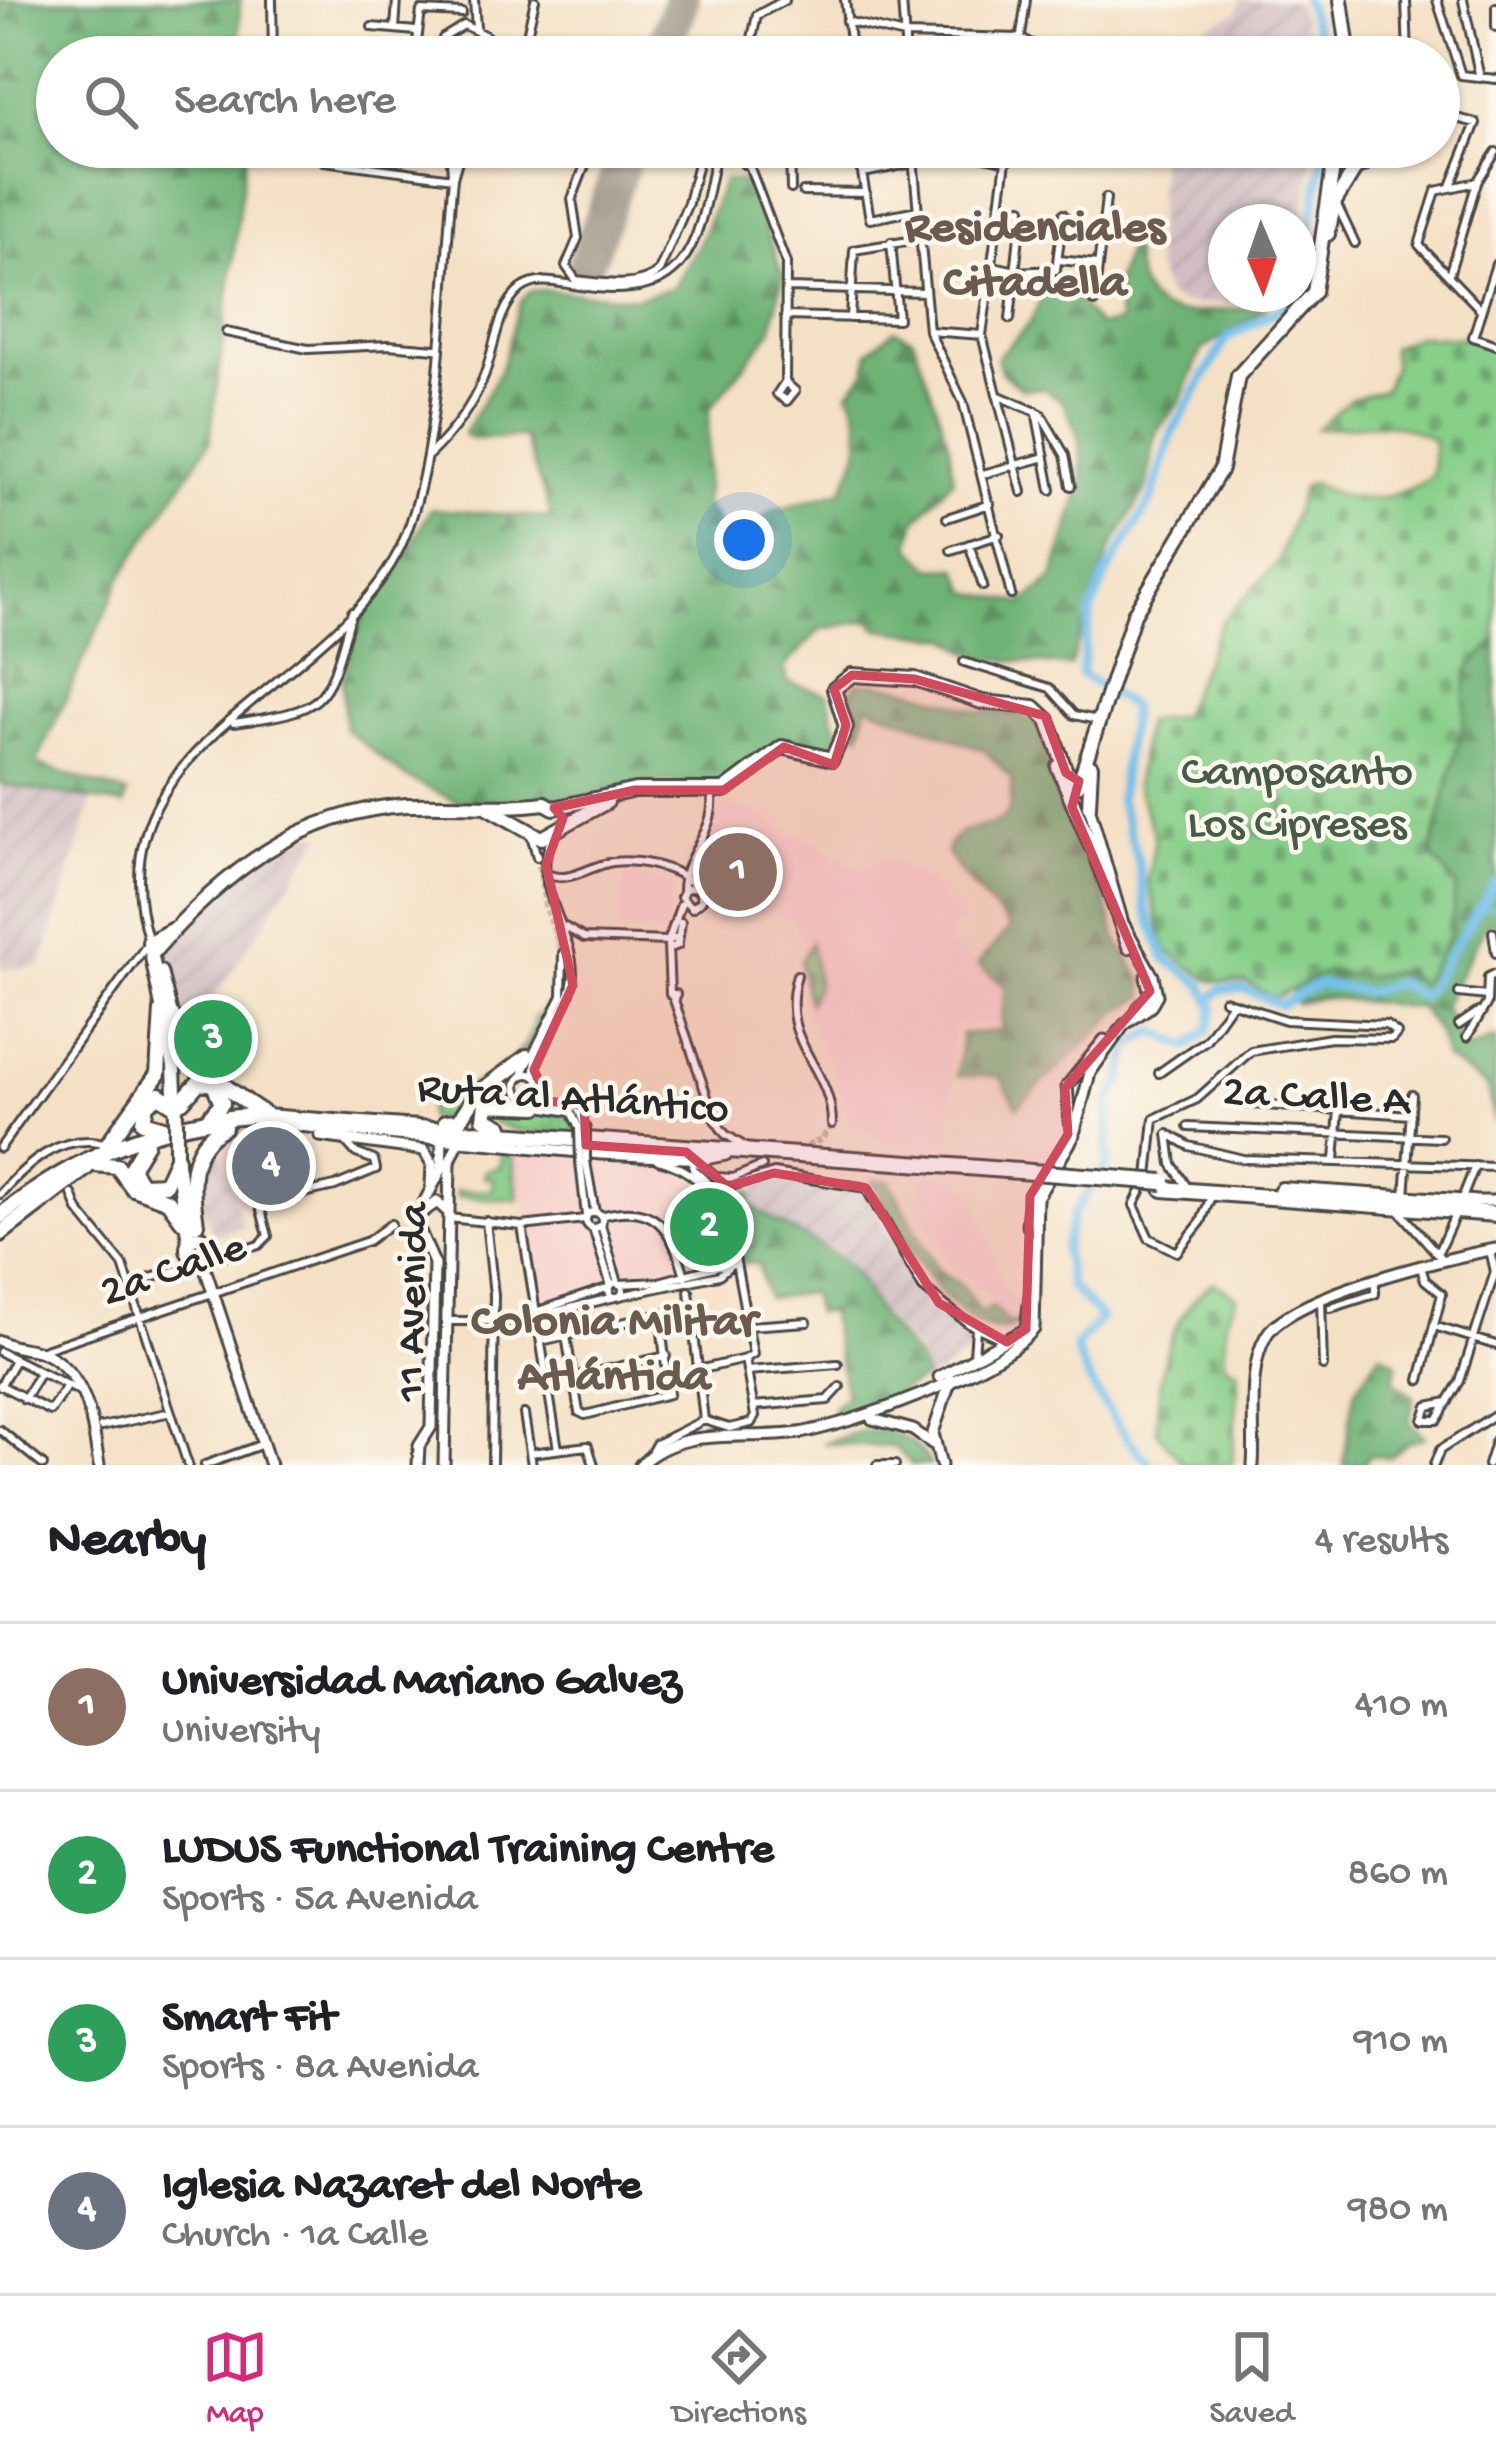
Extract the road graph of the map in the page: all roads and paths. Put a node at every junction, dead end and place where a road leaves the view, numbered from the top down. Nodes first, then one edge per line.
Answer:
1 (272, 0) edge
2 (397, 0) edge
3 (423, 0) edge
4 (469, 0) edge
5 (535, 0) edge
6 (785, 0) edge
7 (845, 0) edge
8 (902, 0) edge
9 (1026, 0) edge
10 (1344, 0) edge
11 (1406, 0) edge
12 (1437, 0) edge
13 (1463, 0) edge
14 (1496, 7) edge
15 (417, 14) junction
16 (462, 14) junction
17 (846, 21) junction
18 (458, 26) junction
19 (372, 27) dead end
20 (1496, 27) edge
21 (476, 28) junction
22 (395, 29) junction
23 (416, 31) junction
24 (904, 35) junction
25 (273, 36) edge
26 (416, 36) edge
27 (446, 36) edge
28 (484, 36) edge
29 (527, 36) edge
30 (752, 36) edge
31 (848, 36) edge
32 (943, 36) edge
33 (1020, 36) edge
34 (1349, 36) edge
35 (1407, 36) edge
36 (1449, 36) edge
37 (1460, 72) edge
38 (1480, 78) junction
39 (1496, 79) edge
40 (1460, 119) edge
41 (1496, 152) edge
42 (1460, 164) edge
43 (377, 168) edge
44 (452, 168) edge
45 (456, 168) edge
46 (584, 168) edge
47 (697, 168) edge
48 (712, 168) edge
49 (746, 168) edge
50 (790, 168) edge
51 (860, 168) edge
52 (890, 168) edge
53 (913, 168) edge
54 (1006, 168) edge
55 (1334, 168) edge
56 (1458, 168) edge
57 (1355, 169) edge
58 (862, 173) junction
59 (453, 178) junction
60 (1477, 182) junction
61 (1451, 186) junction
62 (791, 189) dead end
63 (803, 192) dead end
64 (866, 194) junction
65 (1106, 198) dead end
66 (1335, 202) junction
67 (1022, 208) dead end
68 (918, 210) junction
69 (1064, 214) dead end
70 (921, 239) junction
71 (891, 242) junction
72 (1355, 243) dead end
73 (1059, 260) junction
74 (1098, 263) junction
75 (1496, 264) edge
76 (994, 269) junction
77 (1016, 272) junction
78 (1450, 275) junction
79 (788, 288) junction
80 (851, 290) junction
81 (898, 291) junction
82 (925, 292) junction
83 (1094, 302) dead end
84 (1481, 310) junction
85 (785, 316) junction
86 (850, 318) junction
87 (1010, 319) dead end
88 (929, 331) junction
89 (226, 332) dead end
90 (982, 335) junction
91 (1496, 345) edge
92 (436, 350) junction
93 (784, 382) dead end
94 (995, 393) junction
95 (1036, 410) junction
96 (1045, 457) junction
97 (426, 458) junction
98 (1013, 466) junction
99 (983, 474) junction
100 (1071, 486) dead end
101 (1051, 490) dead end
102 (1022, 492) dead end
103 (991, 504) junction
104 (947, 518) dead end
105 (999, 535) junction
106 (969, 544) junction
107 (951, 550) dead end
108 (983, 586) dead end
109 (1011, 595) dead end
110 (353, 608) junction
111 (964, 662) dead end
112 (1114, 680) junction
113 (1106, 705) junction
114 (1097, 720) junction
115 (230, 724) junction
116 (1063, 780) junction
117 (1078, 784) junction
118 (712, 798) junction
119 (478, 805) junction
120 (534, 805) junction
121 (554, 808) junction
122 (1090, 812) junction
123 (531, 836) junction
124 (553, 837) junction
125 (1091, 846) junction
126 (537, 857) tunnel mouth
127 (687, 859) junction
128 (669, 868) junction
129 (547, 873) junction
130 (684, 874) junction
131 (694, 887) junction
132 (683, 891) junction
133 (681, 901) junction
134 (692, 908) junction
135 (562, 924) junction
136 (1493, 932) dead end
137 (672, 943) junction
138 (563, 953) tunnel mouth
139 (1496, 953) edge
140 (152, 954) junction
141 (1496, 974) edge
142 (797, 975) dead end
143 (1459, 992) dead end
144 (1487, 996) junction
145 (1482, 1012) junction
146 (167, 1013) junction
147 (1459, 1025) dead end
148 (1467, 1037) dead end
149 (528, 1068) junction
150 (1160, 1073) dead end
151 (1067, 1086) junction
152 (1084, 1089) junction
153 (1412, 1095) dead end
154 (530, 1099) junction
155 (1237, 1103) dead end
156 (1339, 1108) junction
157 (1411, 1114) junction
158 (177, 1115) junction
159 (271, 1120) junction
160 (200, 1123) junction
161 (832, 1124) dead end
162 (224, 1127) junction
163 (1188, 1127) dead end
164 (582, 1128) junction
165 (367, 1130) dead end
166 (304, 1131) junction
167 (438, 1132) junction
168 (1337, 1132) junction
169 (523, 1133) junction
170 (1409, 1136) junction
171 (1441, 1138) dead end
172 (347, 1142) junction
173 (146, 1143) junction
174 (458, 1143) junction
175 (561, 1143) dead end
176 (108, 1144) junction
177 (0, 1148) edge
178 (753, 1150) junction
179 (726, 1155) junction
180 (644, 1156) junction
181 (178, 1157) junction
182 (693, 1159) junction
183 (1335, 1160) junction
184 (1408, 1160) junction
185 (583, 1162) junction
186 (85, 1164) junction
187 (762, 1166) dead end
188 (1475, 1166) junction
189 (1496, 1167) edge
190 (965, 1170) junction
191 (716, 1177) junction
192 (1185, 1184) junction
193 (1163, 1186) junction
194 (0, 1194) edge
195 (72, 1194) dead end
196 (1212, 1194) junction
197 (429, 1195) junction
198 (1496, 1201) edge
199 (1401, 1203) junction
200 (1463, 1205) junction
201 (0, 1212) edge
202 (1496, 1214) edge
203 (449, 1215) junction
204 (586, 1218) junction
205 (598, 1220) junction
206 (486, 1221) junction
207 (392, 1224) dead end
208 (521, 1226) junction
209 (0, 1229) edge
210 (192, 1231) junction
211 (428, 1246) junction
212 (1493, 1249) edge
213 (1440, 1254) junction
214 (734, 1259) junction
215 (202, 1260) junction
216 (1420, 1264) junction
217 (724, 1265) junction
218 (1496, 1273) edge
219 (685, 1276) junction
220 (1375, 1282) junction
221 (131, 1284) junction
222 (615, 1285) junction
223 (660, 1285) junction
224 (688, 1292) dead end
225 (213, 1293) junction
226 (618, 1297) junction
227 (1321, 1300) junction
228 (1331, 1308) dead end
229 (684, 1310) dead end
230 (660, 1315) junction
231 (536, 1316) junction
232 (142, 1319) junction
233 (447, 1321) junction
234 (494, 1322) junction
235 (807, 1322) dead end
236 (1032, 1325) junction
237 (748, 1326) junction
238 (1434, 1326) junction
239 (976, 1329) junction
240 (566, 1336) junction
241 (1474, 1338) junction
242 (0, 1341) edge
243 (541, 1341) junction
244 (1012, 1344) junction
245 (1496, 1345) edge
246 (40, 1350) junction
247 (0, 1352) edge
248 (665, 1356) junction
249 (745, 1359) junction
250 (15, 1360) junction
251 (971, 1360) junction
252 (838, 1364) dead end
253 (1322, 1366) dead end
254 (698, 1370) junction
255 (747, 1371) junction
256 (40, 1372) junction
257 (953, 1373) junction
258 (574, 1377) junction
259 (1420, 1380) dead end
260 (0, 1385) edge
261 (66, 1387) junction
262 (840, 1387) dead end
263 (85, 1394) junction
264 (24, 1399) junction
265 (1448, 1402) dead end
266 (753, 1406) junction
267 (171, 1412) junction
268 (524, 1414) dead end
269 (1496, 1414) edge
270 (865, 1419) junction
271 (704, 1420) junction
272 (101, 1427) dead end
273 (0, 1430) edge
274 (1496, 1439) edge
275 (263, 1444) junction
276 (933, 1444) junction
277 (558, 1449) junction
278 (530, 1453) junction
279 (644, 1461) edge
280 (892, 1464) edge
281 (43, 1465) edge
282 (99, 1465) edge
283 (188, 1465) edge
284 (205, 1465) edge
285 (270, 1465) edge
286 (418, 1465) edge
287 (444, 1465) edge
288 (492, 1465) edge
289 (532, 1465) edge
290 (594, 1465) edge
291 (877, 1465) edge
292 (941, 1465) edge
293 (1253, 1465) edge
294 (1434, 1465) edge
295 (1488, 1465) edge

1 - 25 street
2 - 22 street
3 - 15 street
4 - 16 street
4 - 21 street
5 - 29 street
6 - 30 street
7 - 17 street
8 - 24 street
9 - 33 street
10 - 34 main road
11 - 35 street
12 - 36 street
13 - 38 street
14 - 20 street
15 - 16 street
15 - 23 street
16 - 18 street
17 - 24 street
17 - 31 street
18 - 21 street
18 - 27 street
19 - 22 street
21 - 28 street
22 - 23 street
23 - 26 street
24 - 32 street
37 - 38 street
38 - 39 street
40 - 42 street
41 - 60 street
43 - 59 street
44 - 59 street
45 - 59 street
46 - 47 street
48 - 97 street
49 - 79 street
50 - 62 street
51 - 58 street
52 - 58 street
53 - 68 street
54 - 76 street
55 - 112 main road
56 - 61 street
57 - 66 main road
58 - 64 street
59 - 92 street
60 - 61 street
60 - 78 street
61 - 78 street
63 - 64 street
64 - 68 street
65 - 74 street
66 - 72 street
66 - 112 main road
67 - 77 street
68 - 70 street
69 - 73 street
70 - 71 street
70 - 82 street
71 - 80 street
71 - 81 street
73 - 74 street
73 - 77 street
74 - 83 street
75 - 84 street
76 - 77 street
76 - 90 street
77 - 87 street
78 - 84 street
79 - 80 street
79 - 85 street
80 - 81 street
80 - 86 street
81 - 82 street
81 - 86 street
82 - 88 street
84 - 91 street
85 - 86 street
85 - 93 street
88 - 90 street
88 - 99 street
89 - 92 street
90 - 94 street
92 - 97 street
94 - 95 street
94 - 98 street
95 - 96 street
95 - 100 street
96 - 98 street
96 - 101 street
97 - 110 street
98 - 99 street
98 - 102 street
99 - 103 street
103 - 104 street
103 - 105 street
105 - 106 street
105 - 109 street
106 - 107 street
106 - 108 street
110 - 115 street
110 - 115 street
111 - 114 street
112 - 113 main road
113 - 114 main road
113 - 122 main road
114 - 117 main road
115 - 140 street
116 - 117 main road
116 - 118 main road
116 - 125 main road
117 - 121 main road
117 - 122 main road
117 - 125 main road
118 - 124 main road
118 - 127 street
119 - 120 main road
119 - 123 main road
119 - 140 main road
120 - 121 main road
120 - 123 main road
121 - 124 main road
122 - 152 main road
123 - 124 main road
123 - 126 street
124 - 129 street
125 - 151 main road
127 - 128 street
127 - 130 street
128 - 129 street
128 - 130 street
129 - 135 street
130 - 131 street
130 - 132 street
131 - 132 street
131 - 134 street
132 - 133 street
133 - 134 street
133 - 137 street
134 - 137 street
135 - 137 street
135 - 149 street
136 - 139 street
137 - 178 street
138 - 149 street
140 - 146 main road
140 - 177 street
141 - 144 street
142 - 161 street
143 - 144 street
144 - 145 street
145 - 147 street
145 - 148 street
146 - 158 main road
146 - 159 highway
146 - 176 highway
149 - 154 street
149 - 154 street
149 - 167 highway
150 - 196 street
151 - 152 main road
151 - 236 main road
152 - 236 main road
153 - 157 street
154 - 164 street
154 - 164 street
154 - 169 highway
155 - 156 street
156 - 157 street
156 - 168 street
157 - 170 street
158 - 160 highway, Ruta al Atlántico
158 - 160 highway
158 - 181 main road, bridge
158 - 186 highway, Ruta al Atlántico
159 - 160 highway, Ruta al Atlántico
159 - 162 highway, Ruta al Atlántico
159 - 165 highway, Ruta al Atlántico
159 - 166 main road, Ruta al Atlántico
159 - 167 highway, Ruta al Atlántico
162 - 173 highway, Ruta al Atlántico
162 - 210 highway
163 - 168 street, 2a Calle A
164 - 185 street, bridge
166 - 167 main road, Ruta al Atlántico
166 - 172 main road
167 - 169 highway, Ruta al Atlántico
167 - 174 main road, Ruta al Atlántico
167 - 197 main road, 11 Avenida
168 - 170 street, 2a Calle A
168 - 183 street
169 - 178 highway, Ruta al Atlántico
170 - 171 street, 2a Calle A
170 - 184 street
172 - 197 main road
172 - 215 street
173 - 181 highway
173 - 186 highway, Ruta al Atlántico
174 - 180 main road, Ruta al Atlántico
174 - 203 main road, 11 Avenida
175 - 179 highway, Ruta al Atlántico
176 - 186 highway
176 - 194 street
178 - 190 highway, Ruta al Atlántico
179 - 182 main road, Ruta al Atlántico
179 - 190 highway, Ruta al Atlántico
180 - 182 main road, Ruta al Atlántico
180 - 217 street
181 - 210 main road
182 - 191 street
182 - 214 street
183 - 184 street
183 - 192 street, 2a Calle A
184 - 188 street
184 - 199 street
185 - 204 street
185 - 205 street
186 - 201 highway, Ruta al Atlántico
186 - 209 highway, Ruta al Atlántico
186 - 210 highway
187 - 191 street
188 - 189 street
188 - 200 street
190 - 193 highway, Ruta al Atlántico, bridge
191 - 239 street
192 - 193 highway
192 - 199 highway
193 - 196 highway
195 - 221 street
196 - 199 highway
197 - 211 main road, 11 Avenida
198 - 200 main road
199 - 200 highway
199 - 213 street
200 - 202 highway
200 - 213 street
203 - 206 street
203 - 211 main road
203 - 233 main road, 11 Avenida
204 - 205 street
204 - 205 street
204 - 208 street
205 - 219 street
205 - 222 street
206 - 208 street
206 - 234 street
207 - 225 street, 2a Calle
208 - 231 street
210 - 215 main road
211 - 286 main road, 11 Avenida
212 - 213 main road
212 - 218 street
213 - 216 main road
214 - 217 street
214 - 223 street
214 - 237 street
215 - 221 street
215 - 225 main road
216 - 220 main road
216 - 238 street
217 - 219 street
218 - 241 street
219 - 223 street
220 - 227 main road
220 - 228 street
221 - 232 street
222 - 223 street
222 - 226 street
222 - 231 street
223 - 226 street
224 - 254 street
225 - 232 street, 2a Calle
225 - 275 main road
226 - 231 street
227 - 253 street
227 - 293 main road
229 - 230 street
230 - 240 street
230 - 248 street
231 - 234 street
231 - 243 street
232 - 246 street, 2a Calle
232 - 267 street
233 - 234 street
233 - 287 main road, 11 Avenida
234 - 288 street
235 - 237 street
236 - 244 main road
237 - 249 street
238 - 241 street
238 - 259 street
239 - 244 street
239 - 251 street
240 - 243 street
240 - 258 street
241 - 245 street
241 - 265 street
242 - 246 main road
243 - 277 street
244 - 251 main road
244 - 257 main road
246 - 263 main road
247 - 250 street
248 - 258 street
248 - 258 street
249 - 254 street
249 - 255 street
250 - 256 street
250 - 260 street
251 - 257 main road
252 - 255 street
254 - 271 street
255 - 266 street
256 - 261 street
256 - 264 street
257 - 270 main road
257 - 276 main road
260 - 264 street
261 - 263 street
261 - 264 street
262 - 266 street
263 - 282 main road
266 - 271 street
267 - 272 street
267 - 283 street
268 - 278 street
269 - 294 street
270 - 276 main road
270 - 279 main road
271 - 279 street
273 - 281 street
274 - 295 street
275 - 284 street
275 - 285 main road
276 - 292 main road
277 - 278 street
277 - 290 street
278 - 289 street
280 - 291 street

